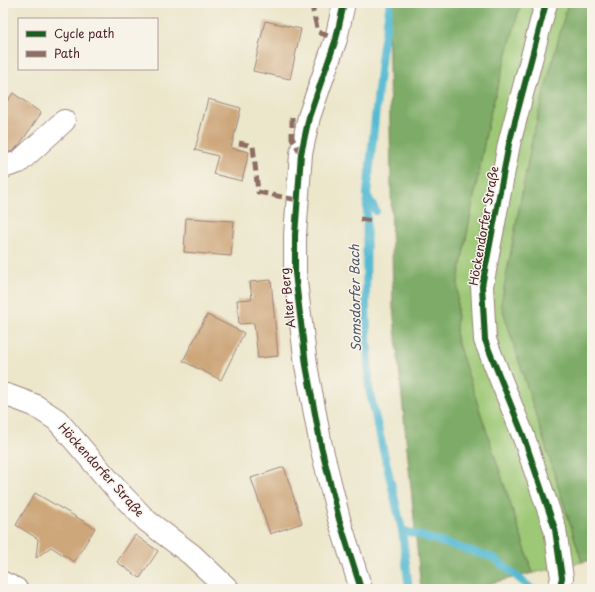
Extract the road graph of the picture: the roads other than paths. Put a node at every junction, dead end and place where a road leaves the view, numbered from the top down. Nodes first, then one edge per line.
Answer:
1 (344, 3) edge
2 (546, 3) edge
3 (64, 121) dead end
4 (3, 167) edge
5 (3, 396) edge
6 (3, 583) edge
7 (16, 589) edge
8 (228, 589) edge
9 (362, 589) edge
10 (559, 589) edge

1 - 9 street, Alter Berg
2 - 10 street, Höckendorfer Straße
3 - 4 street
5 - 8 street, Höckendorfer Straße
6 - 7 street

